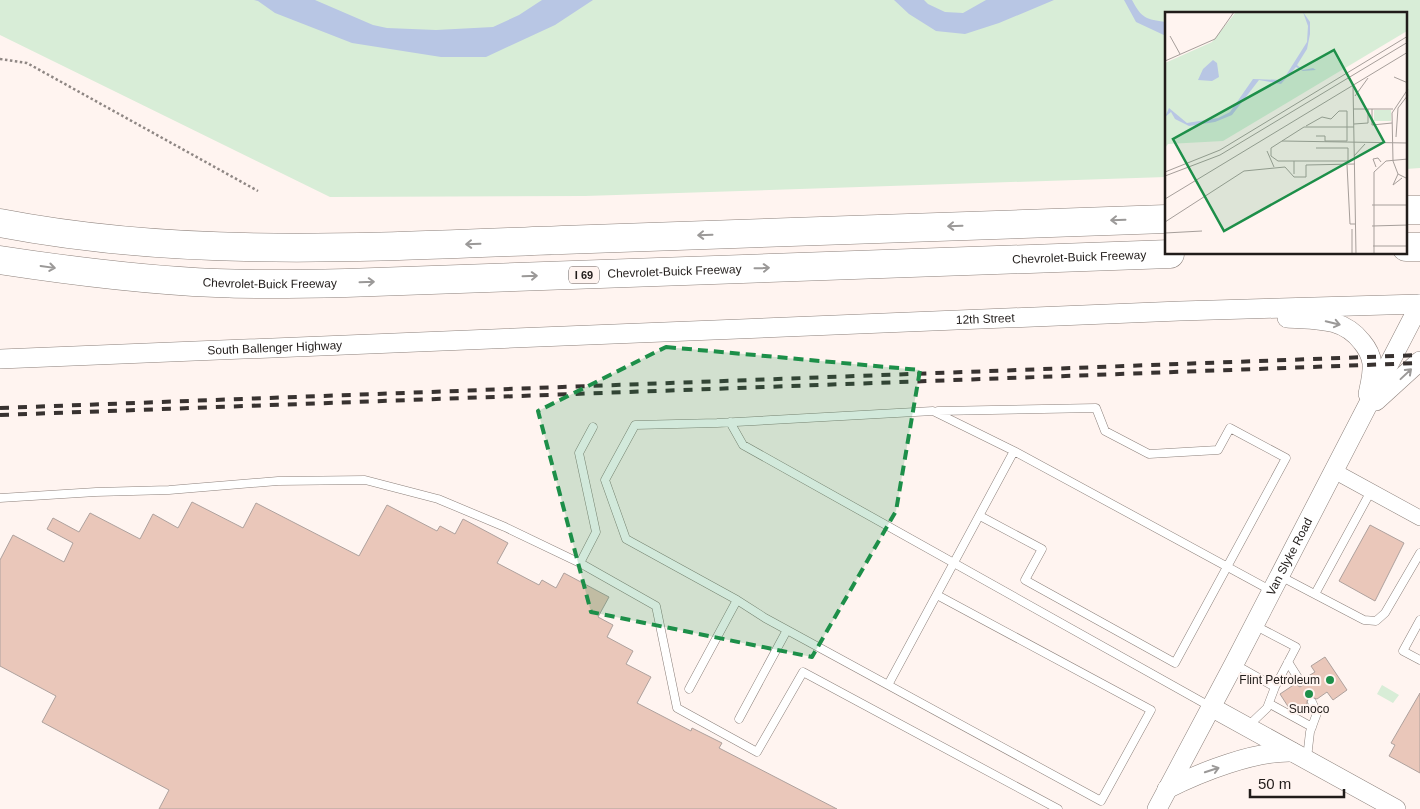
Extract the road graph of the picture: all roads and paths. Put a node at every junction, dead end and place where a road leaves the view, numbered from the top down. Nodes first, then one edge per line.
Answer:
1 (0, 59) edge
2 (258, 191) dead end
3 (1165, 219) edge
4 (0, 224) edge
5 (1165, 254) edge
6 (0, 260) edge
7 (1420, 304) edge
8 (1180, 311) junction
9 (550, 337) joint
10 (0, 359) edge
11 (1420, 361) edge
12 (1366, 410) junction
13 (933, 411) junction
14 (730, 422) junction
15 (593, 428) dead end
16 (1014, 452) junction
17 (1334, 471) junction
18 (1371, 491) junction
19 (0, 498) edge
20 (980, 516) junction
21 (1420, 518) edge
22 (1420, 553) edge
23 (580, 563) junction
24 (954, 563) junction
25 (1228, 567) junction
26 (1276, 583) junction
27 (1315, 594) junction
28 (937, 595) junction
29 (737, 600) junction
30 (1420, 620) edge
31 (1254, 626) junction
32 (787, 630) junction
33 (1420, 660) edge
34 (1288, 662) junction
35 (1234, 664) junction
36 (1300, 681) dead end
37 (888, 685) junction
38 (1275, 687) junction
39 (689, 689) dead end
40 (1312, 702) dead end
41 (1270, 704) junction
42 (1211, 707) junction
43 (739, 719) dead end
44 (1247, 727) junction
45 (1312, 727) junction
46 (1300, 756) junction
47 (1167, 789) junction
48 (1058, 809) edge
49 (1157, 809) edge
50 (1396, 809) edge

1 - 2 path
3 -> 4 highway
6 -> 5 highway, Chevrolet-Buick Freeway / I 69
7 - 8 street, 12th Street
7 - 12 street, Van Slyke Road
8 - 9 street, 12th Street
8 -> 12 street
9 - 10 street, South Ballenger Highway
12 -> 11 street
12 - 17 street, Van Slyke Road
13 - 14 lane
13 - 16 lane
13 - 25 lane
14 - 24 lane
14 - 29 lane
15 - 23 lane
16 - 20 lane
16 - 25 lane
17 - 18 street
17 - 26 street, Van Slyke Road
18 - 21 street
18 - 27 lane
19 - 23 lane
20 - 24 lane
20 - 25 lane
22 - 27 lane
23 - 48 lane
24 - 28 lane
24 - 42 lane
25 - 26 lane
26 - 27 lane
26 - 31 street, Van Slyke Road
28 - 37 lane
28 - 37 lane
29 - 32 lane
29 - 39 lane
30 - 33 lane
31 - 34 lane
31 - 35 street, Van Slyke Road
32 - 37 lane
32 - 43 lane
34 - 36 lane
34 - 38 lane
35 - 38 lane
35 - 42 street, Van Slyke Road
38 - 41 lane
40 - 45 lane
41 - 44 lane
41 - 45 lane
42 - 44 street
42 - 47 street, Van Slyke Road
44 - 46 street
45 - 46 lane
47 -> 46 street
46 - 50 street
47 - 49 street, Van Slyke Road

